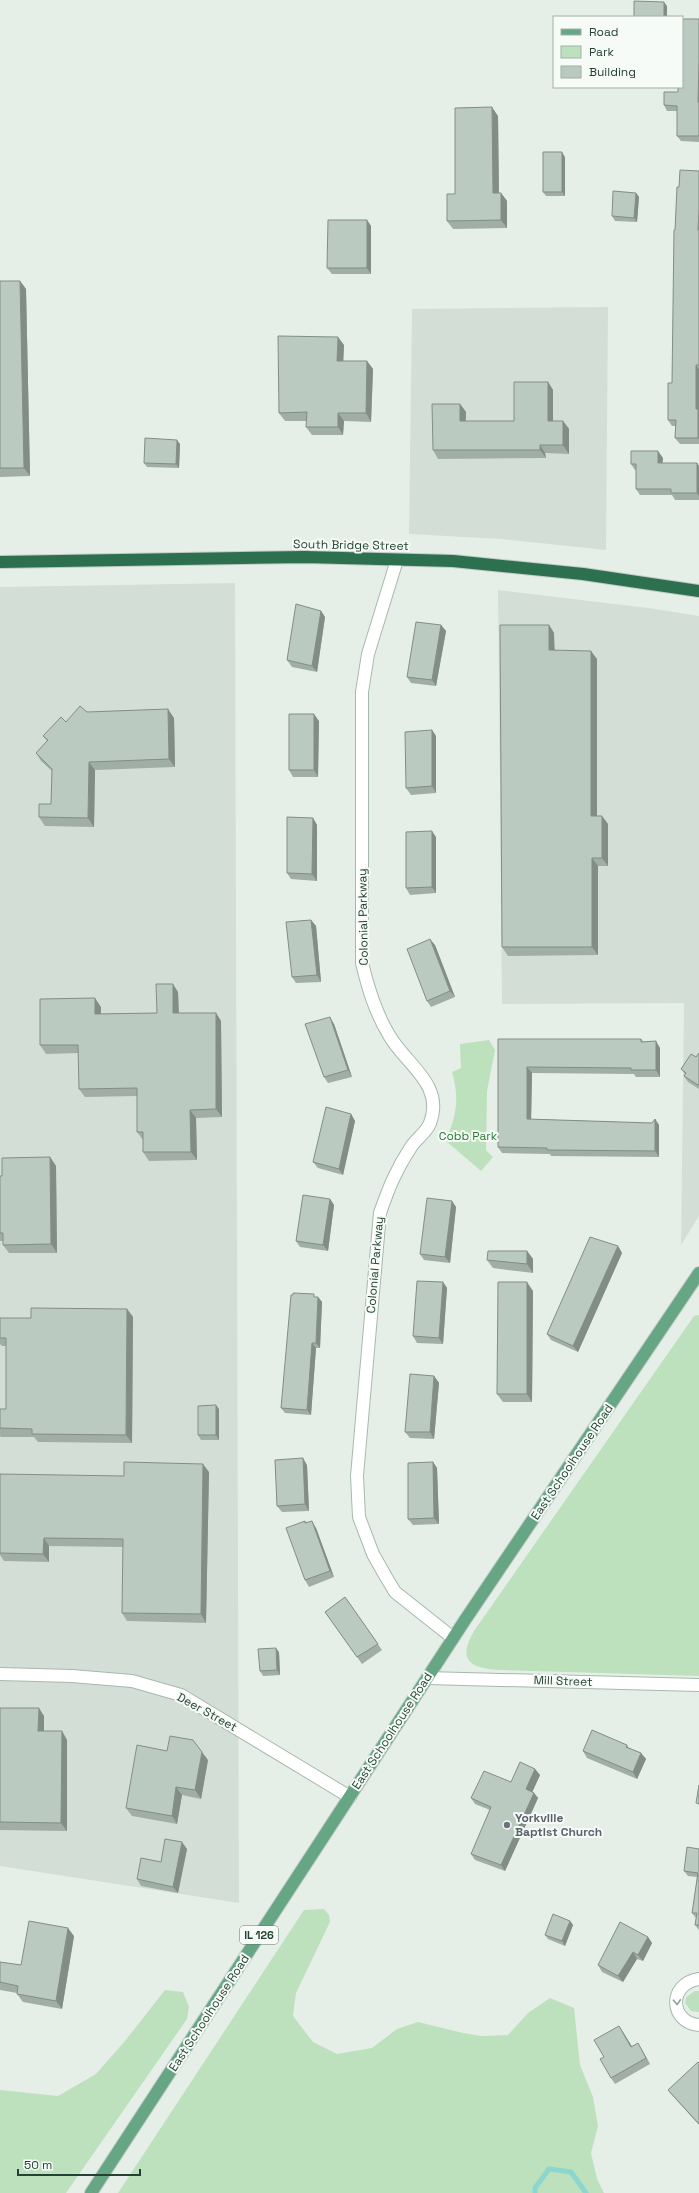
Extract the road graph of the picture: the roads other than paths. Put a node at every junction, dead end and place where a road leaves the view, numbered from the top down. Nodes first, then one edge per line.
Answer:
1 (397, 560) junction
2 (0, 562) edge
3 (699, 591) edge
4 (699, 1274) edge
5 (453, 1638) junction
6 (0, 1674) edge
7 (427, 1678) junction
8 (699, 1685) edge
9 (350, 1797) junction
10 (699, 1979) edge
11 (699, 2025) edge
12 (91, 2193) edge

1 - 2 highway, South Bridge Street
1 - 3 highway, South Bridge Street
1 - 5 street, Colonial Parkway
4 - 5 main road, East Schoolhouse Road
5 - 7 main road, East Schoolhouse Road
6 - 9 street, Deer Street
7 - 8 street, Mill Street
7 - 9 main road, East Schoolhouse Road / IL 126
9 - 12 main road, East Schoolhouse Road / IL 126
10 -> 11 street

